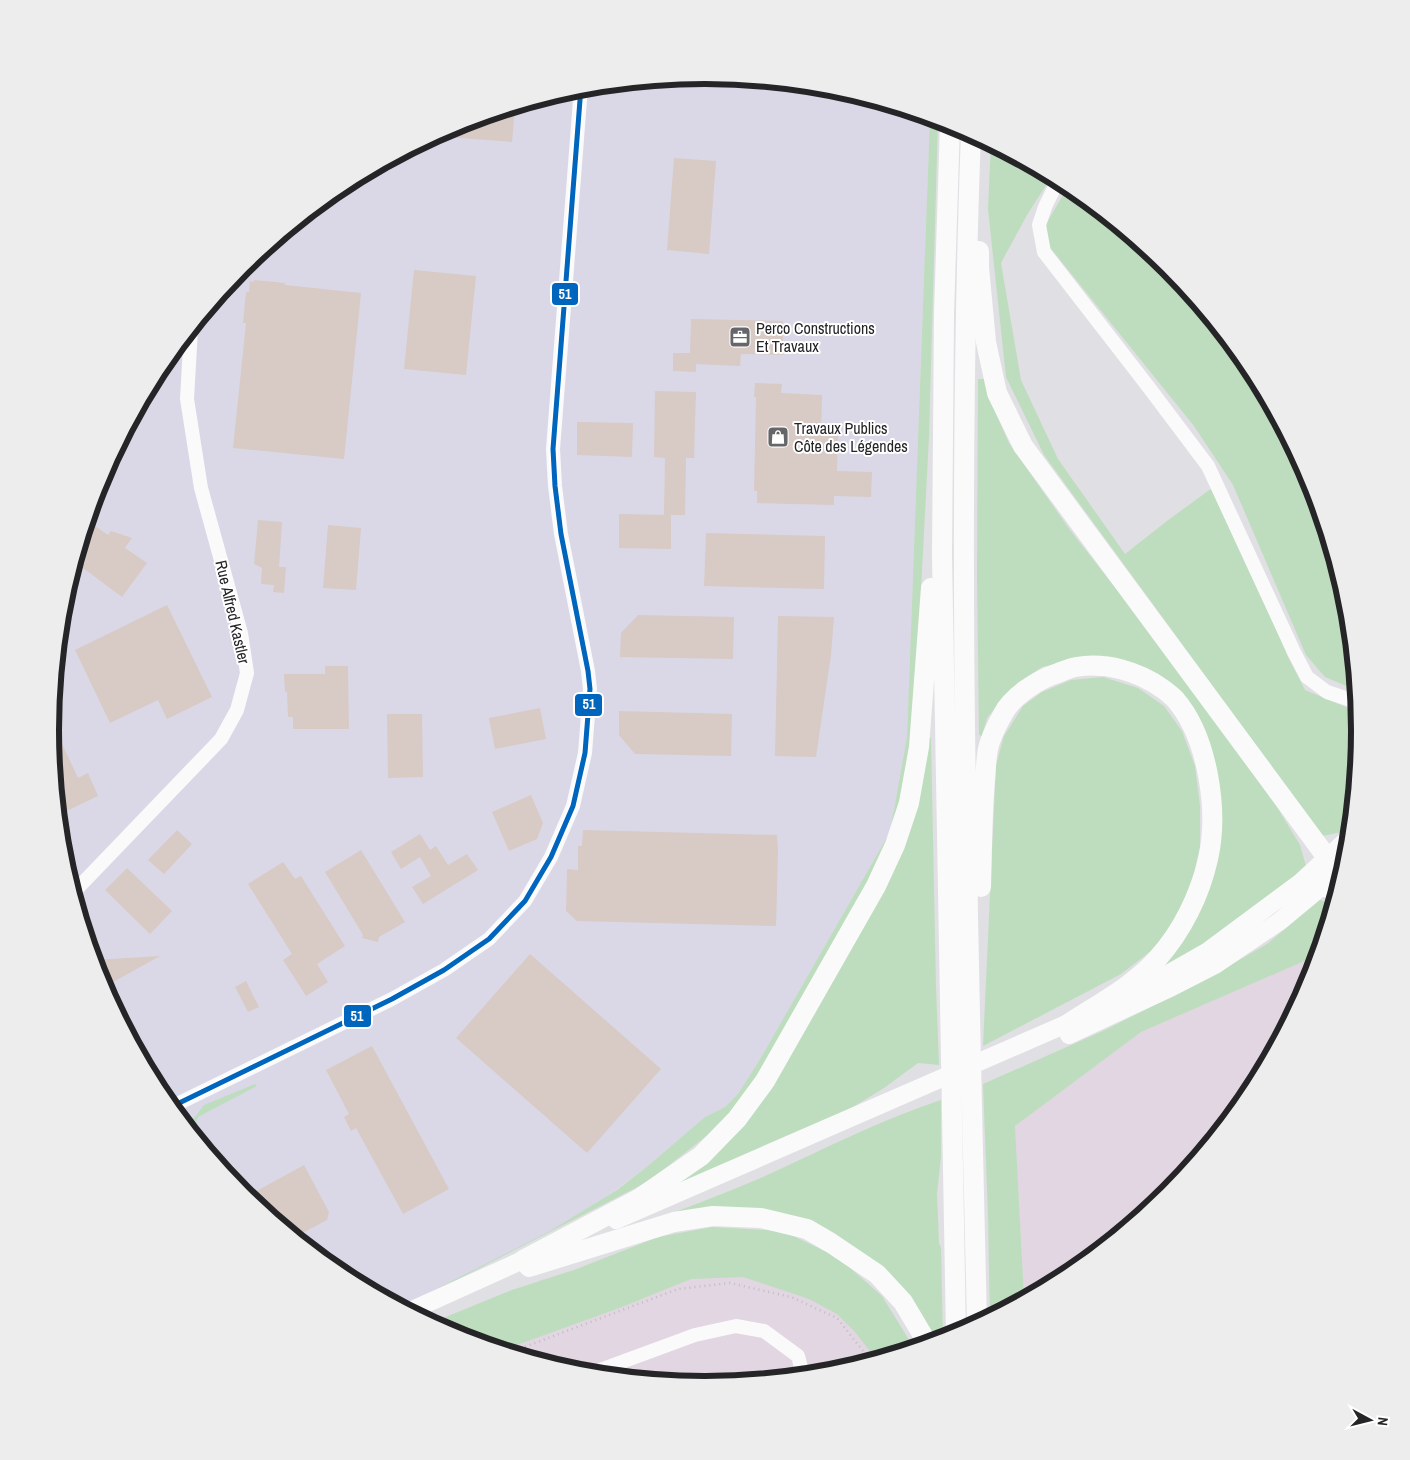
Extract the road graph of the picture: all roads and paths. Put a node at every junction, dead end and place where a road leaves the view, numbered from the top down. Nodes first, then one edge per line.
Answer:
1 (580, 96) edge
2 (950, 132) edge
3 (971, 141) edge
4 (980, 145) edge
5 (1055, 187) edge
6 (190, 339) edge
7 (943, 429) junction
8 (1350, 700) edge
9 (1337, 863) edge
10 (1336, 868) edge
11 (79, 887) edge
12 (1329, 891) edge
13 (970, 973) junction
14 (1068, 1024) junction
15 (188, 1099) junction
16 (176, 1101) edge
17 (178, 1104) edge
18 (182, 1109) edge
19 (524, 1264) junction
20 (416, 1308) edge
21 (429, 1315) edge
22 (977, 1316) edge
23 (956, 1325) edge
24 (924, 1338) edge
25 (520, 1349) edge
26 (867, 1355) edge
27 (605, 1368) edge
28 (801, 1369) edge

1 - 15 street
2 - 7 highway
3 - 13 highway
4 - 9 highway
5 - 8 street
6 - 11 street, Rue Alfred Kastler
7 - 19 highway
7 - 23 highway
10 - 14 main road
12 - 19 main road
13 - 14 highway
13 - 22 highway
14 - 19 main road
15 - 16 street
15 - 17 street
15 - 18 street
19 - 20 main road
19 - 21 main road
19 - 24 highway
25 - 26 path
27 - 28 street

